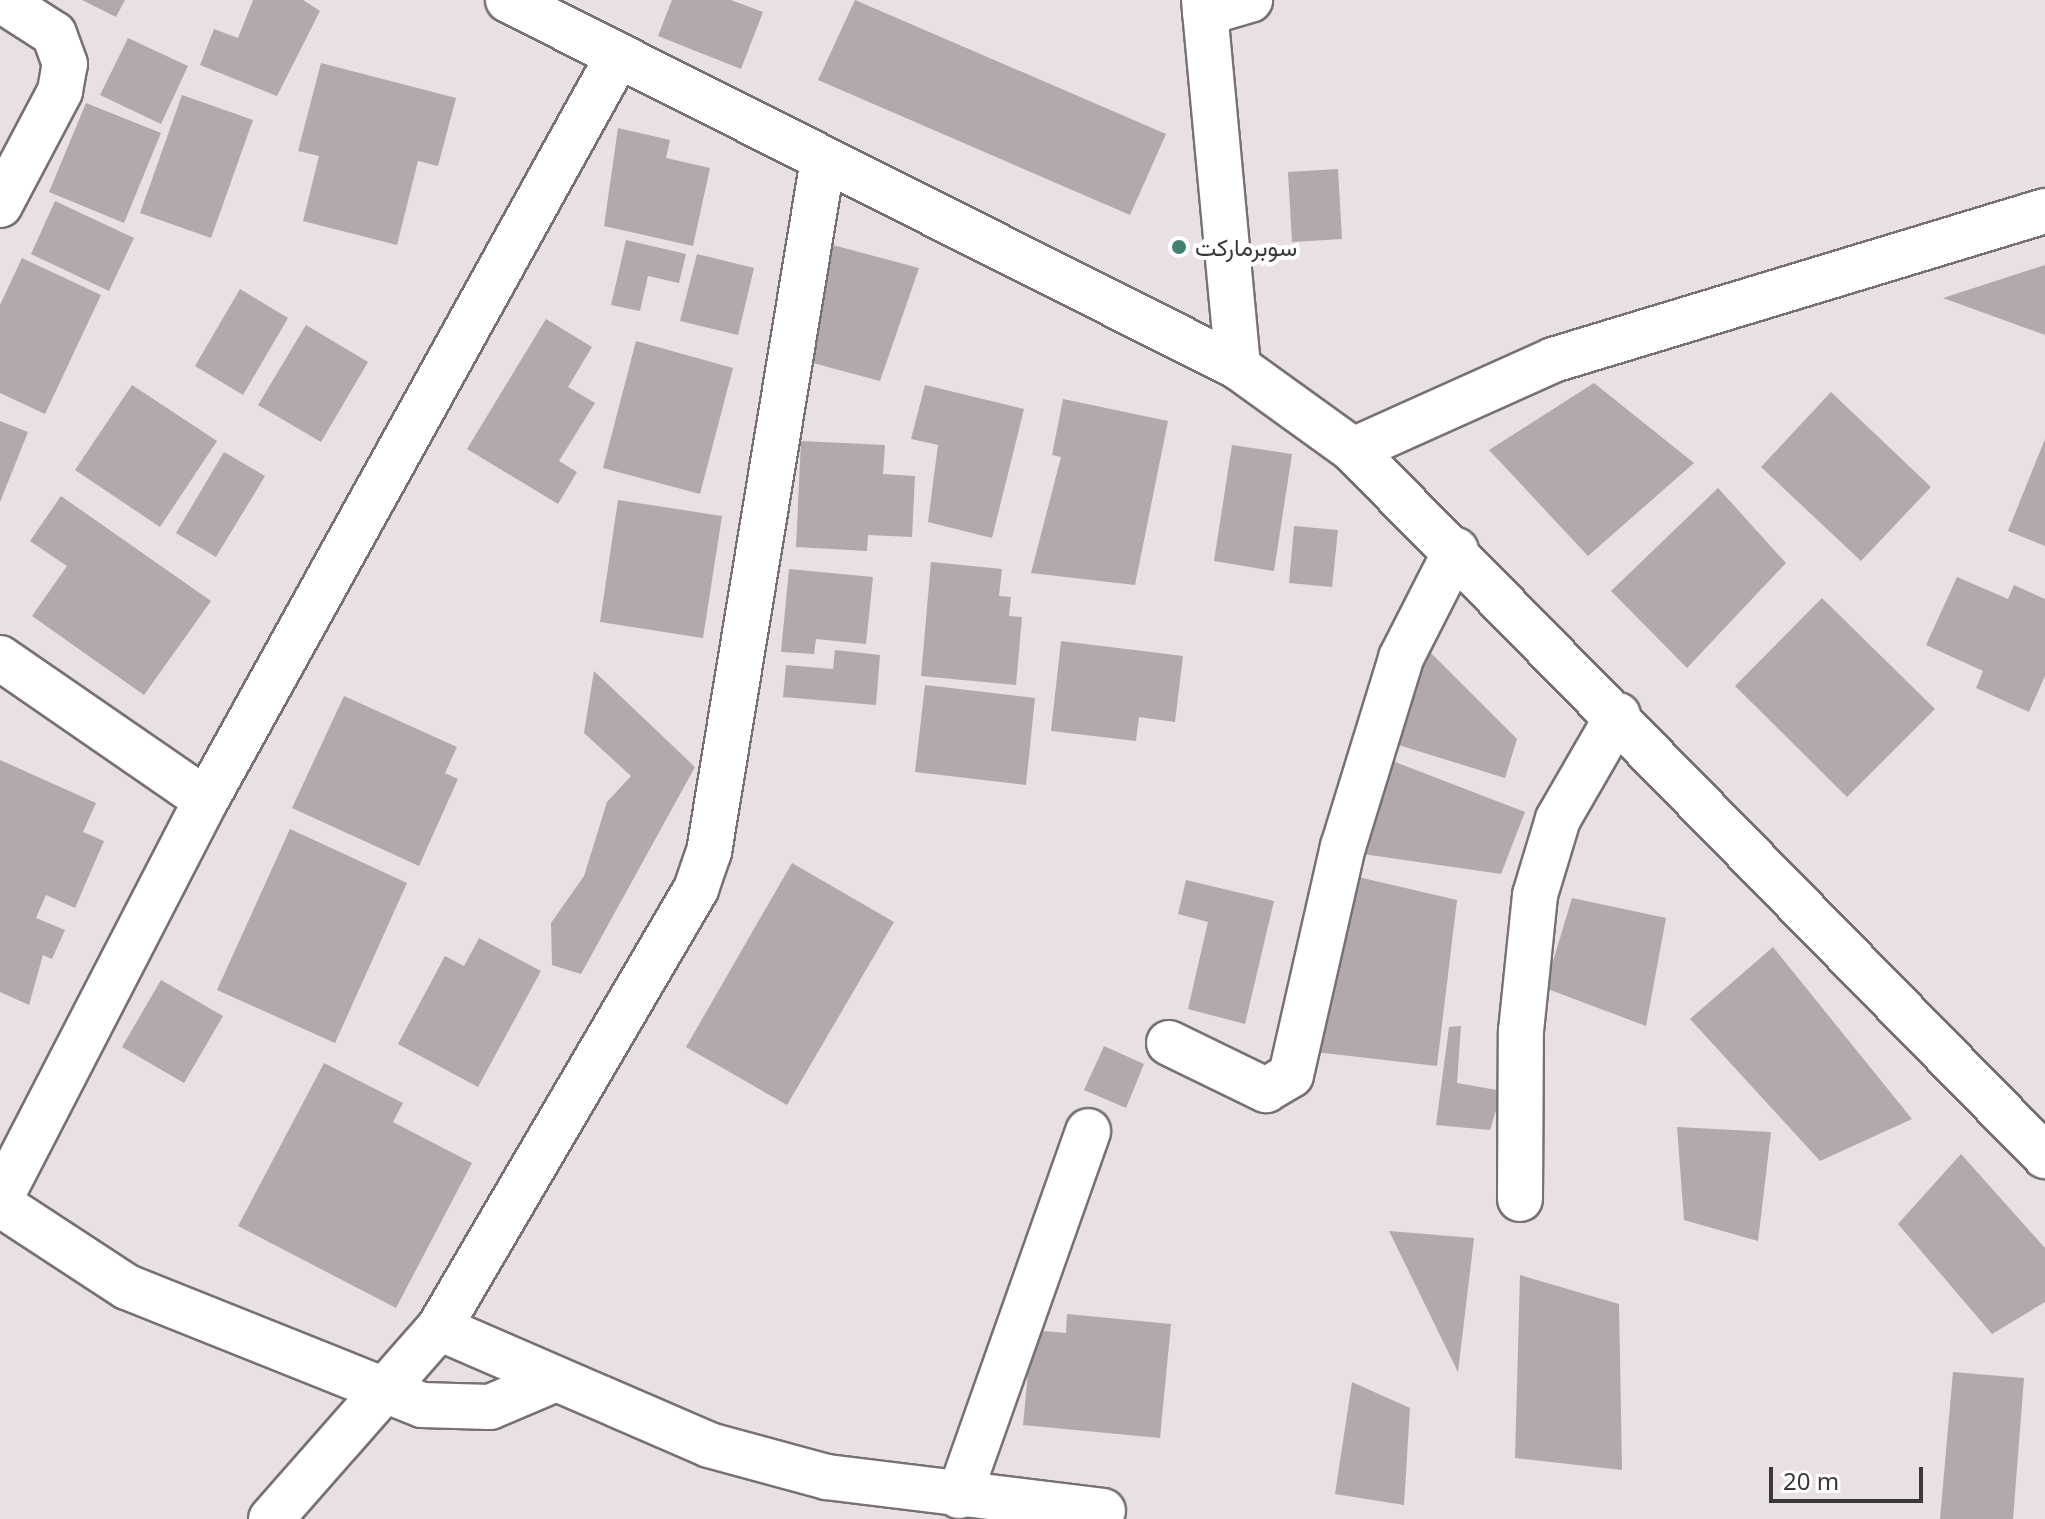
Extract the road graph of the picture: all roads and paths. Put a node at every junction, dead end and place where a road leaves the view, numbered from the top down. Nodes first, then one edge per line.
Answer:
1 (1, 0) edge
2 (508, 0) edge
3 (1250, 0) edge
4 (1205, 6) edge
5 (617, 58) junction
6 (823, 160) junction
7 (0, 205) edge
8 (2045, 211) edge
9 (1238, 367) junction
10 (1353, 450) junction
11 (1456, 550) junction
12 (0, 658) edge
13 (1618, 715) junction
14 (206, 800) junction
15 (1169, 1043) dead end
16 (1088, 1131) dead end
17 (2045, 1156) edge
18 (1520, 1199) dead end
19 (0, 1202) edge
20 (439, 1328) junction
21 (549, 1382) junction
22 (388, 1394) junction
23 (959, 1496) junction
24 (1103, 1511) dead end
25 (271, 1519) edge

1 - 7 street
2 - 5 street
3 - 4 street
4 - 9 street
5 - 6 street
5 - 14 street
6 - 9 street
6 - 20 street
8 - 10 street
9 - 10 street
10 - 11 street
11 - 13 street
11 - 15 street
12 - 14 street
13 - 17 street
13 - 18 street
14 - 19 street
16 - 23 street
19 - 22 street
20 - 21 street
20 - 22 street
21 - 22 street
21 - 23 street
22 - 25 street
23 - 24 street

